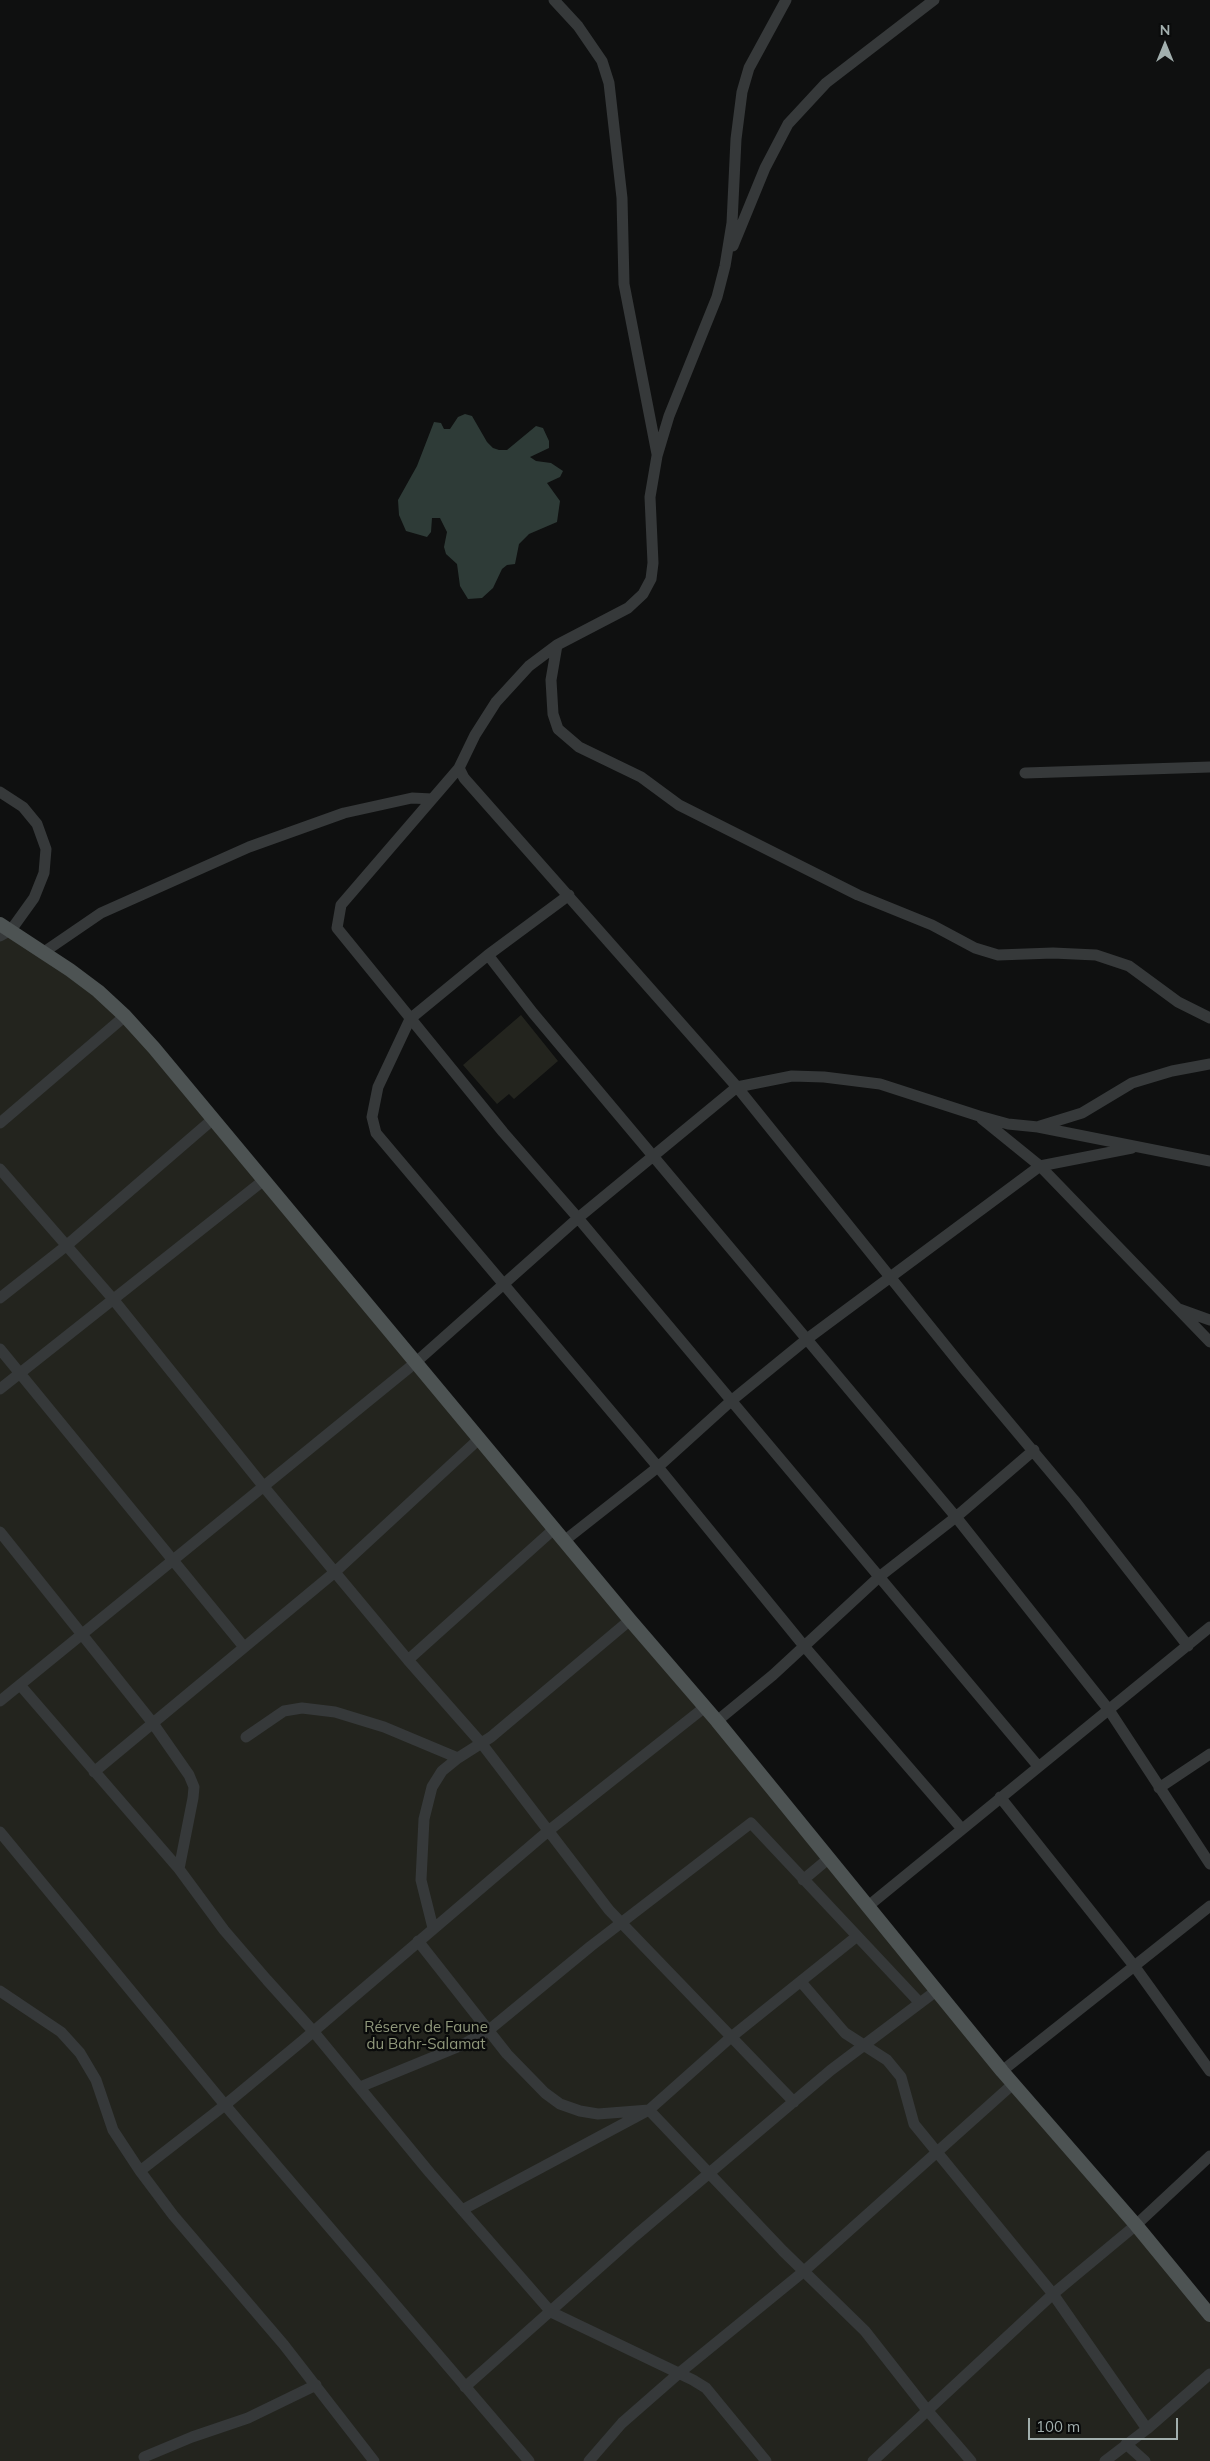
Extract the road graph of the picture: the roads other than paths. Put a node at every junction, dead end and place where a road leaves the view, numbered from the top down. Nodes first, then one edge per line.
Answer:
1 (554, 0) edge
2 (786, 0) edge
3 (934, 0) edge
4 (725, 266) junction
5 (657, 456) junction
6 (557, 645) junction
7 (1210, 767) edge
8 (459, 768) junction
9 (1025, 773) dead end
10 (0, 792) edge
11 (432, 799) junction
12 (569, 895) junction
13 (4, 930) edge
14 (44, 952) junction
15 (488, 955) junction
16 (125, 1016) junction
17 (1210, 1018) edge
18 (410, 1019) junction
19 (1210, 1064) edge
20 (738, 1087) junction
21 (979, 1116) junction
22 (212, 1120) junction
23 (0, 1123) edge
24 (1038, 1126) junction
25 (1139, 1147) junction
26 (652, 1156) junction
27 (1210, 1161) edge
28 (1040, 1166) junction
29 (0, 1169) edge
30 (264, 1180) junction
31 (578, 1218) junction
32 (66, 1246) junction
33 (889, 1276) junction
34 (503, 1284) junction
35 (0, 1298) edge
36 (113, 1299) junction
37 (1176, 1308) junction
38 (1210, 1320) edge
39 (807, 1339) junction
40 (1210, 1342) edge
41 (0, 1349) edge
42 (415, 1362) junction
43 (19, 1374) junction
44 (0, 1389) edge
45 (731, 1401) junction
46 (480, 1438) junction
47 (1034, 1450) junction
48 (658, 1467) junction
49 (264, 1487) junction
50 (956, 1516) junction
51 (554, 1529) junction
52 (0, 1532) edge
53 (564, 1541) junction
54 (174, 1560) junction
55 (335, 1572) junction
56 (879, 1578) junction
57 (630, 1620) junction
58 (1210, 1627) edge
59 (82, 1635) junction
60 (804, 1646) junction
61 (1188, 1646) junction
62 (244, 1647) junction
63 (408, 1660) junction
64 (20, 1685) junction
65 (0, 1702) edge
66 (705, 1706) junction
67 (1109, 1710) junction
68 (717, 1721) junction
69 (152, 1722) junction
70 (246, 1737) dead end
71 (482, 1744) junction
72 (1210, 1754) edge
73 (458, 1758) junction
74 (1038, 1766) junction
75 (94, 1772) junction
76 (1158, 1788) junction
77 (1000, 1797) junction
78 (962, 1829) junction
79 (0, 1832) edge
80 (547, 1832) junction
81 (828, 1859) junction
82 (1210, 1864) edge
83 (178, 1869) junction
84 (803, 1880) junction
85 (1210, 1906) edge
86 (867, 1907) junction
87 (622, 1924) junction
88 (433, 1928) junction
89 (856, 1937) junction
90 (418, 1941) junction
91 (1136, 1967) junction
92 (801, 1982) junction
93 (0, 1991) edge
94 (936, 1991) junction
95 (919, 2002) junction
96 (489, 2030) junction
97 (313, 2031) junction
98 (730, 2038) junction
99 (863, 2044) junction
100 (1002, 2071) junction
101 (1210, 2071) edge
102 (1014, 2084) junction
103 (360, 2087) junction
104 (794, 2102) junction
105 (225, 2105) junction
106 (649, 2110) junction
107 (936, 2153) junction
108 (1210, 2156) edge
109 (140, 2170) junction
110 (710, 2174) junction
111 (462, 2210) junction
112 (1136, 2225) junction
113 (803, 2272) junction
114 (1053, 2294) junction
115 (551, 2312) junction
116 (1210, 2315) edge
117 (678, 2374) junction
118 (1210, 2374) edge
119 (316, 2386) junction
120 (465, 2387) junction
121 (927, 2410) junction
122 (1147, 2429) junction
123 (1126, 2444) junction
124 (144, 2457) dead end
125 (374, 2461) edge
126 (529, 2461) edge
127 (589, 2461) edge
128 (766, 2461) edge
129 (873, 2461) edge
130 (970, 2461) edge
131 (1105, 2461) edge
132 (1145, 2461) edge

1 - 5 street
2 - 4 street
3 - 4 street
4 - 5 street
5 - 6 street
6 - 8 street
6 - 17 street
7 - 9 street
8 - 11 street
8 - 12 street
10 - 13 street
11 - 14 street
11 - 18 street
12 - 15 street
12 - 20 street
13 - 14 main road
14 - 16 main road
15 - 18 street
15 - 26 street
16 - 22 main road
16 - 23 street
18 - 31 street
18 - 34 street
19 - 24 street
20 - 21 street
20 - 26 street
20 - 33 street
21 - 24 street
21 - 28 street
22 - 30 main road
22 - 32 street
24 - 25 street
25 - 27 street
25 - 28 street
26 - 31 street
26 - 39 street
28 - 33 street
28 - 37 street
29 - 32 street
30 - 36 street
30 - 42 main road
31 - 34 street
31 - 45 street
32 - 35 street
32 - 36 street
33 - 39 street
33 - 47 street
34 - 42 street
34 - 48 street
36 - 43 street
36 - 49 street
37 - 38 street
37 - 40 street
39 - 45 street
39 - 50 street
41 - 43 street
42 - 46 main road
42 - 49 street
43 - 44 street
43 - 54 street
45 - 48 street
45 - 56 street
46 - 51 main road
46 - 55 street
47 - 50 street
47 - 61 street
48 - 53 street
48 - 60 street
49 - 54 street
49 - 55 street
50 - 56 street
50 - 67 street
51 - 53 main road
51 - 63 street
52 - 59 street
53 - 57 main road
54 - 59 street
54 - 62 street
55 - 62 street
55 - 63 street
56 - 60 street
56 - 74 street
57 - 66 main road
57 - 71 street
58 - 61 street
59 - 64 street
59 - 69 street
60 - 68 street
60 - 78 street
61 - 67 street
62 - 69 street
63 - 71 street
64 - 65 street
64 - 75 street
66 - 68 main road
66 - 80 street
67 - 74 street
67 - 76 street
68 - 81 main road
69 - 75 street
69 - 83 street
70 - 73 street
71 - 73 street
71 - 80 street
72 - 76 street
73 - 88 street
74 - 77 street
75 - 83 street
76 - 82 street
77 - 78 street
77 - 91 street
78 - 86 street
79 - 105 street
80 - 87 street
80 - 88 street
81 - 84 street
81 - 86 main road
83 - 97 street
84 - 87 street
84 - 89 street
85 - 91 street
86 - 94 main road
87 - 96 street
87 - 98 street
88 - 90 street
89 - 92 street
89 - 95 street
90 - 96 street
90 - 97 street
91 - 100 street
91 - 101 street
92 - 98 street
92 - 99 street
93 - 109 street
94 - 95 street
94 - 100 main road
95 - 99 street
96 - 103 street
96 - 106 street
97 - 103 street
97 - 105 street
98 - 104 street
98 - 106 street
99 - 104 street
99 - 107 street
100 - 102 main road
102 - 107 street
102 - 112 main road
103 - 111 street
104 - 110 street
105 - 109 street
105 - 120 street
106 - 110 street
106 - 111 street
107 - 113 street
107 - 114 street
108 - 112 street
109 - 119 street
110 - 113 street
110 - 115 street
111 - 115 street
112 - 114 street
112 - 116 main road
113 - 117 street
113 - 121 street
114 - 121 street
114 - 122 street
115 - 117 street
115 - 120 street
117 - 127 street
117 - 128 street
118 - 122 street
119 - 124 street
119 - 125 street
120 - 126 street
121 - 129 street
121 - 130 street
122 - 123 street
123 - 131 street
123 - 132 street

